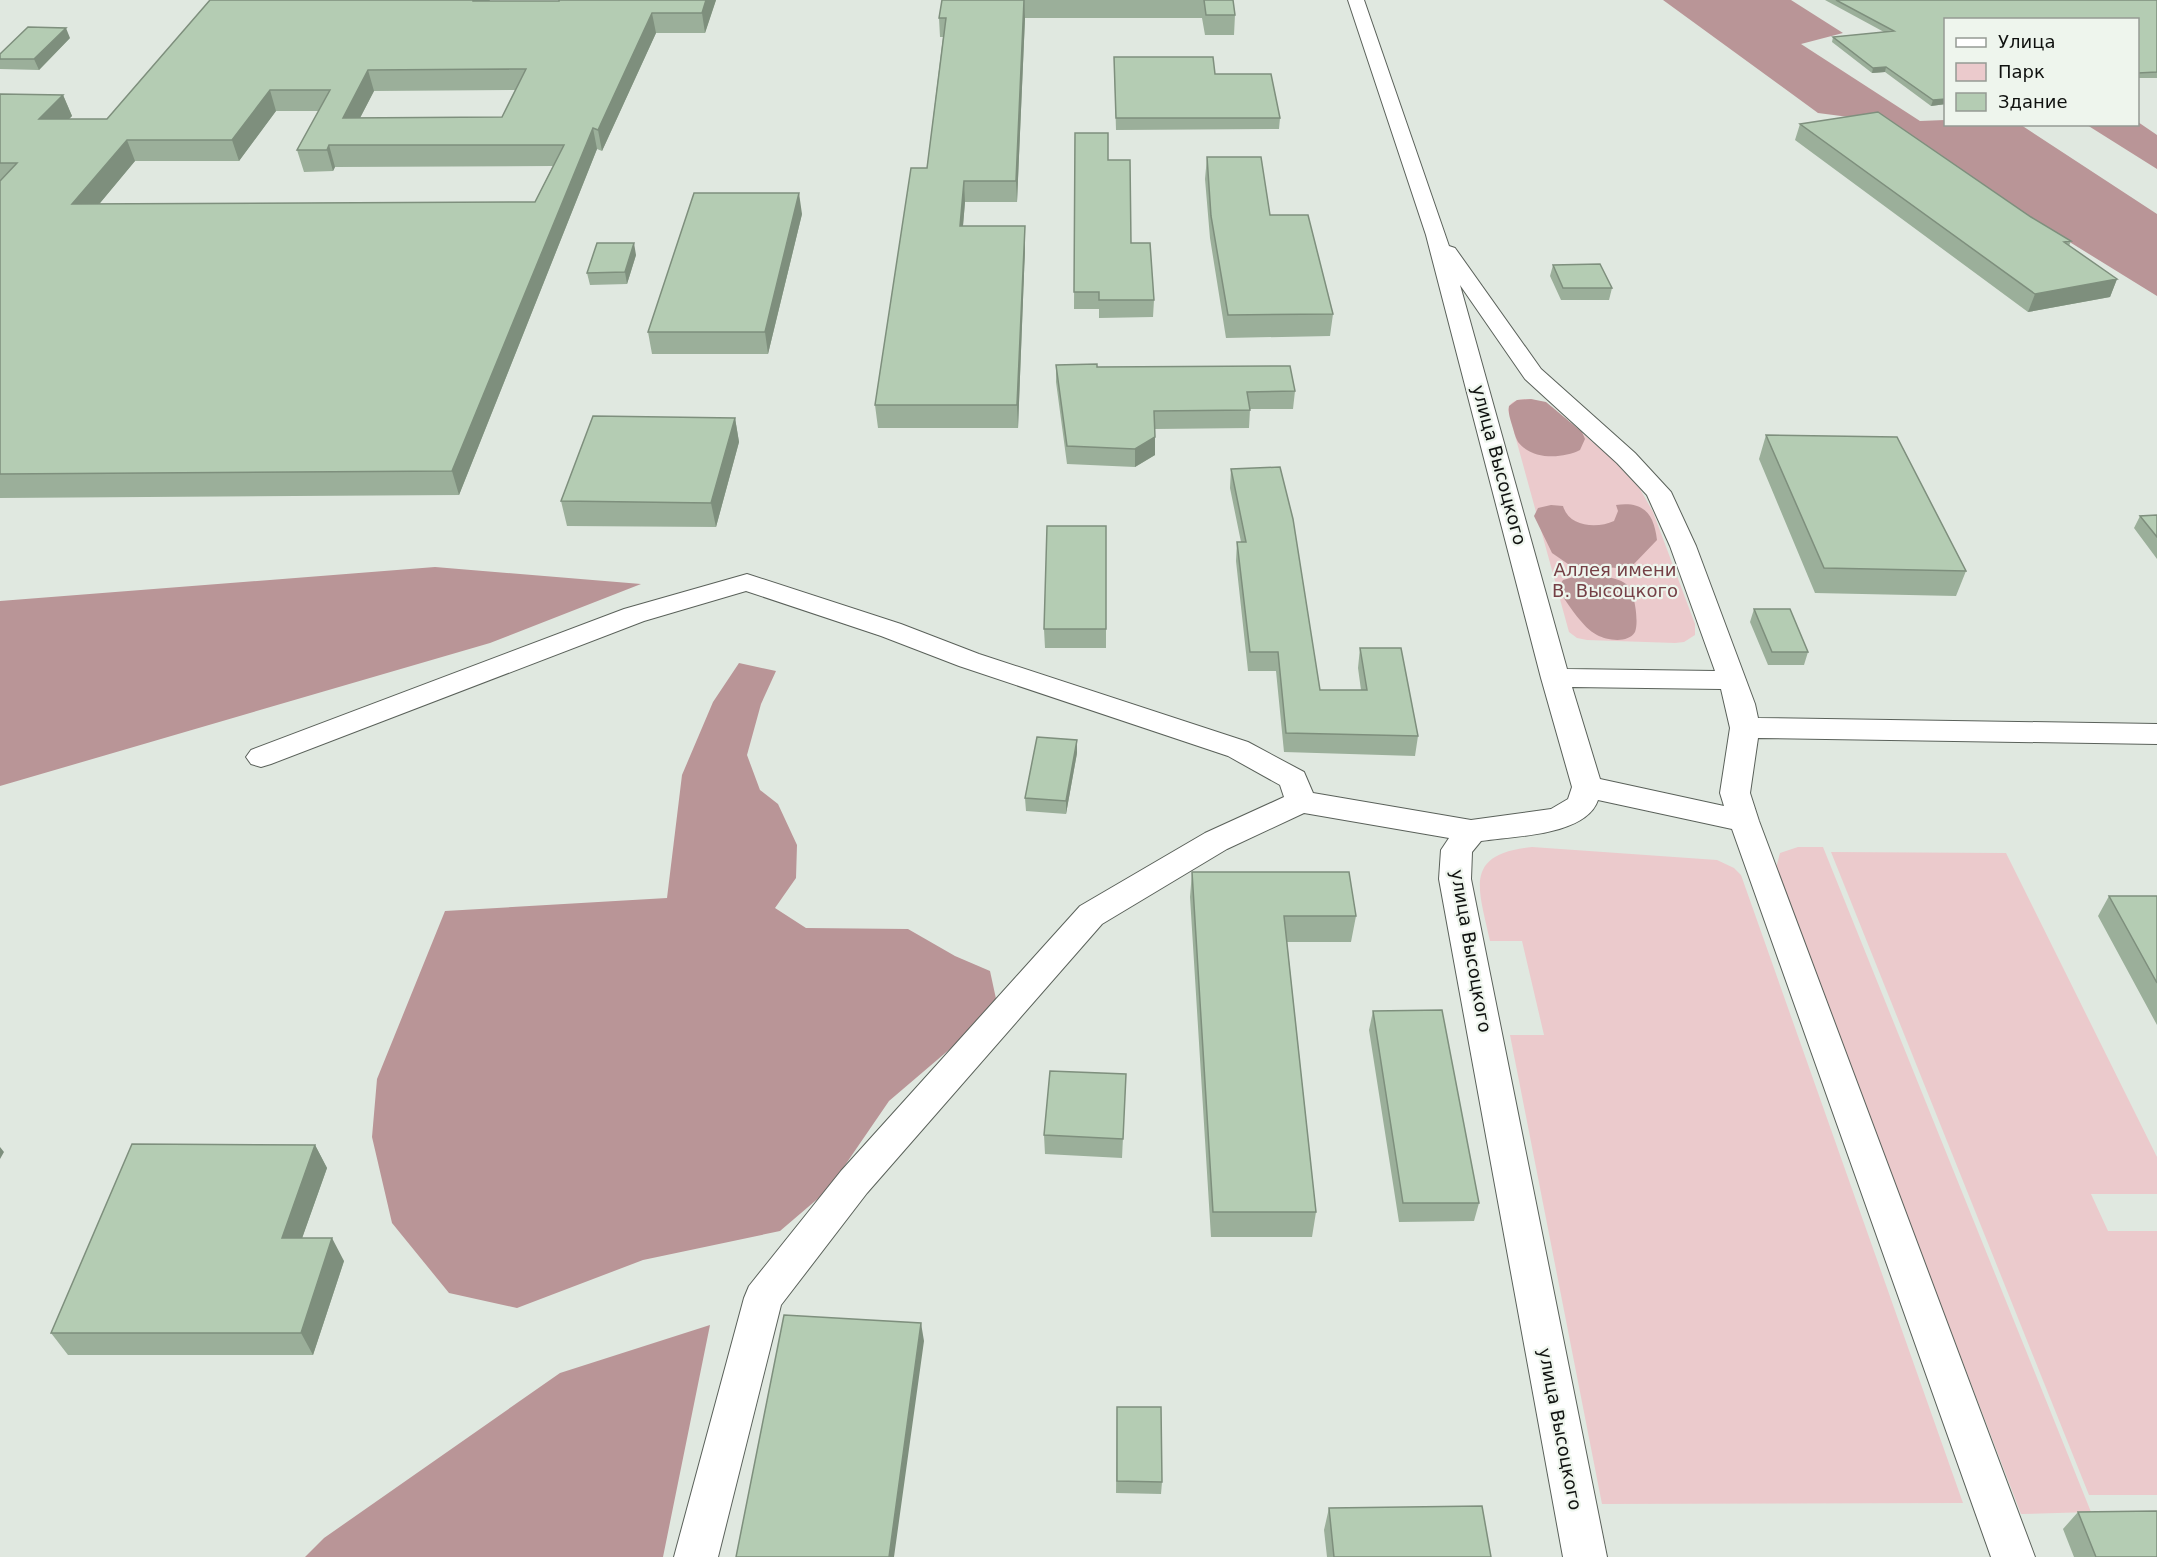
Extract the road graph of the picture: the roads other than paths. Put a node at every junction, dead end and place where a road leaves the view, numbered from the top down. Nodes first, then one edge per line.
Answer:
1 (1356, 0) edge
2 (1436, 235) junction
3 (1555, 678) junction
4 (1732, 680) junction
5 (1744, 728) junction
6 (2157, 734) edge
7 (261, 758) dead end
8 (1587, 786) junction
9 (1300, 802) junction
10 (1744, 821) junction
11 (1471, 831) junction
12 (696, 1557) edge
13 (1585, 1557) edge
14 (2013, 1557) edge

1 - 2 street, улица Высоцкого
2 - 3 street, улица Высоцкого
2 - 4 street, улица Высоцкого
3 - 4 street
3 - 8 street, улица Высоцкого
4 - 5 street, улица Высоцкого
5 - 6 street
5 - 10 street, улица Высоцкого
7 - 9 street
8 - 10 street
8 - 11 street
9 - 11 street
9 - 12 street
10 - 14 street
11 - 13 street, улица Высоцкого

